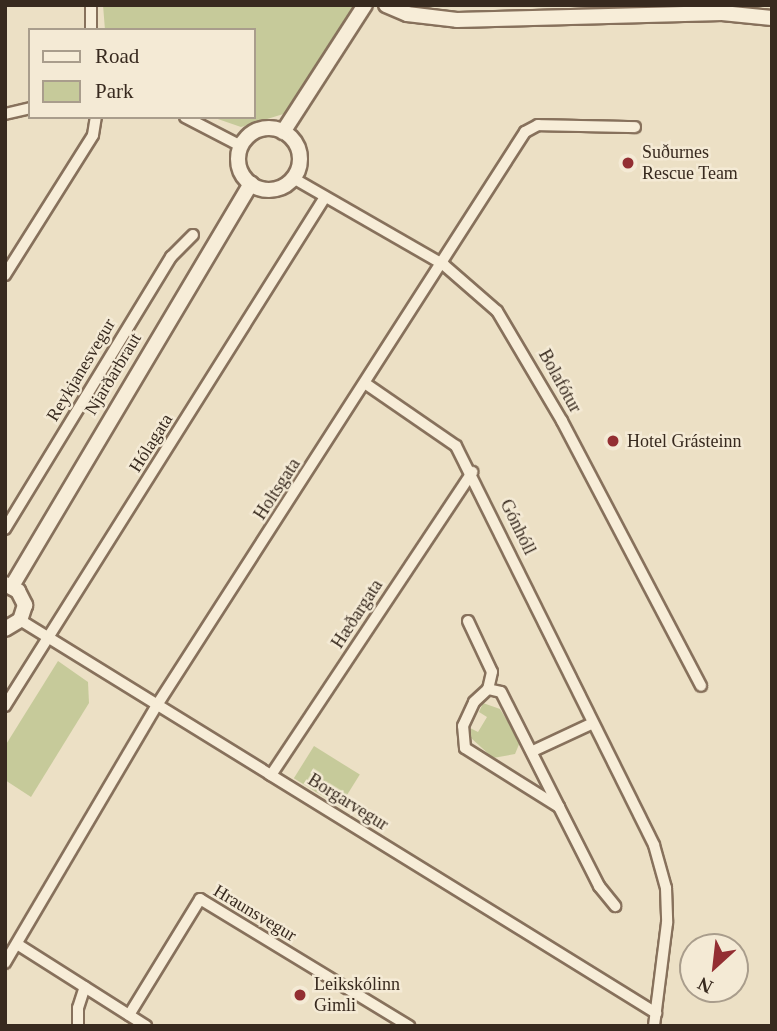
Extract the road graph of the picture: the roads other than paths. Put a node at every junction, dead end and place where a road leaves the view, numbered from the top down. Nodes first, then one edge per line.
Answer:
1 (91, 5) edge
2 (365, 5) edge
3 (386, 5) edge
4 (772, 18) edge
5 (91, 28) edge
6 (28, 108) edge
7 (5, 114) edge
8 (96, 119) edge
9 (189, 119) edge
10 (635, 127) dead end
11 (283, 132) junction
12 (241, 146) junction
13 (293, 178) junction
14 (251, 184) junction
15 (325, 197) junction
16 (193, 235) dead end
17 (444, 265) junction
18 (5, 275) edge
19 (366, 384) junction
20 (472, 472) junction
21 (5, 529) edge
22 (9, 585) edge
23 (20, 620) junction
24 (468, 621) dead end
25 (5, 629) edge
26 (50, 638) junction
27 (701, 686) dead end
28 (488, 689) junction
29 (157, 705) junction
30 (5, 706) edge
31 (593, 723) junction
32 (533, 751) junction
33 (271, 775) junction
34 (559, 807) junction
35 (615, 906) dead end
36 (17, 944) junction
37 (5, 963) edge
38 (85, 988) junction
39 (656, 1013) junction
40 (129, 1015) junction
41 (78, 1026) edge
42 (146, 1026) edge
43 (409, 1026) edge
44 (654, 1026) edge

1 - 5 street
2 - 11 main road
3 - 4 main road
6 - 7 street
8 - 18 street
9 - 12 street
10 - 17 street, Holtsgata
11 - 12 main road
11 - 13 main road
12 - 14 main road
13 - 14 main road
13 - 15 street, Bolafótur
14 - 22 main road, Njarðarbraut
15 - 17 street, Bolafótur
15 - 26 street, Hólagata
16 - 21 street, Reykjanesvegur
17 - 19 street, Holtsgata
17 - 27 street, Bolafótur
19 - 20 street, Gónhóll
19 - 29 street, Holtsgata
20 - 31 street, Gónhóll
20 - 33 street, Hæðargata
22 - 23 main road
23 - 25 main road
23 - 26 street, Borgarvegur
24 - 28 street
26 - 29 street, Borgarvegur
26 - 30 street, Hólagata
28 - 32 street
28 - 34 street
29 - 33 street, Borgarvegur
29 - 36 street, Holtsgata
31 - 32 street
31 - 39 street, Gónhóll
32 - 34 street
33 - 39 street, Borgarvegur
34 - 35 street
36 - 37 street, Holtsgata
36 - 38 street
38 - 40 street
38 - 41 street
39 - 44 street, Gónhóll
40 - 42 street
40 - 43 street, Hraunsvegur

